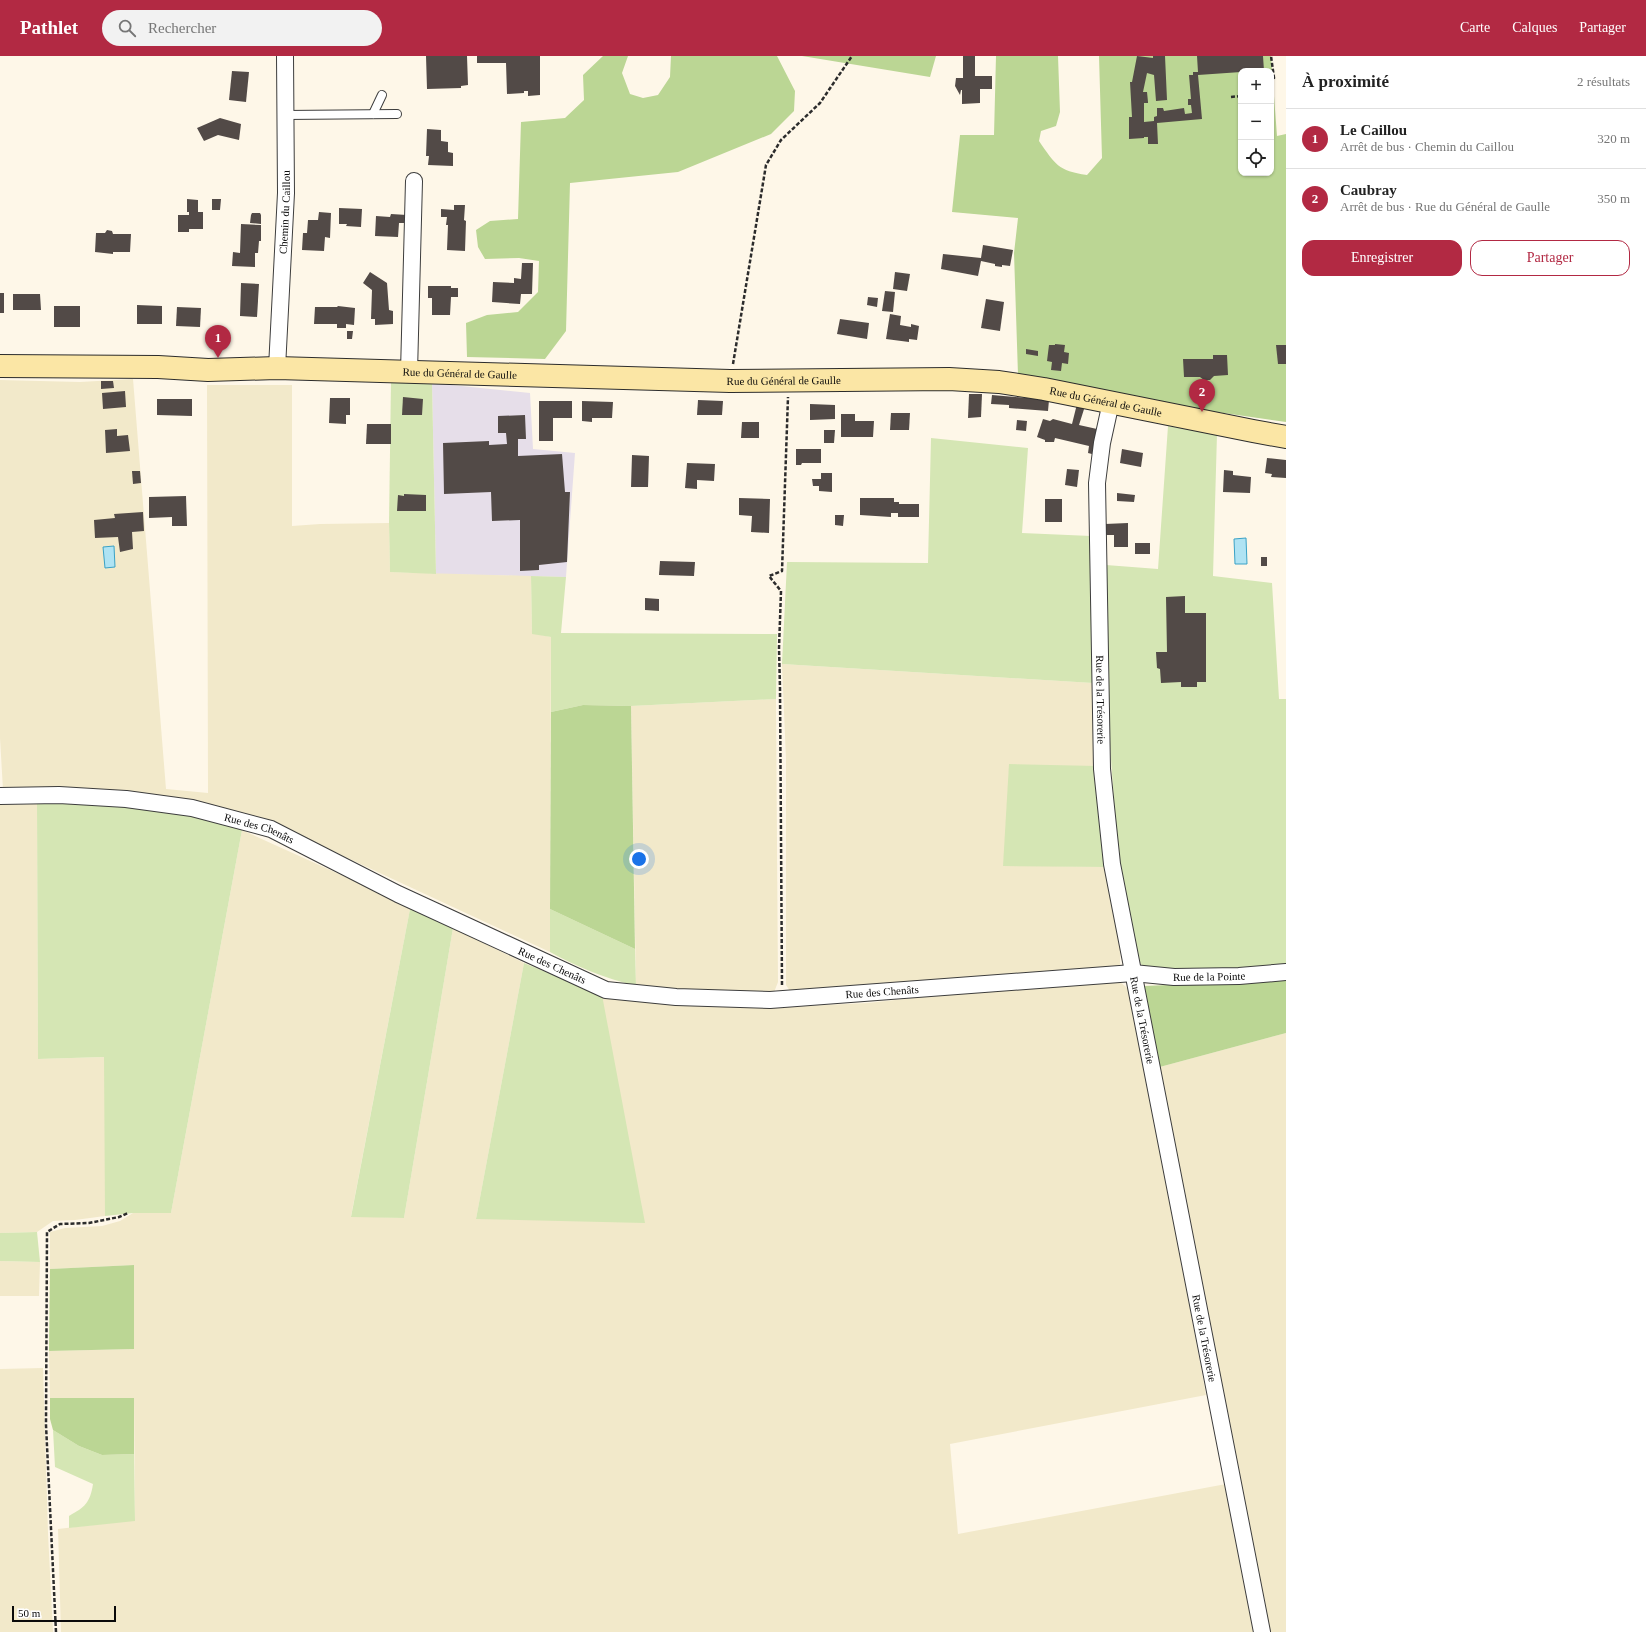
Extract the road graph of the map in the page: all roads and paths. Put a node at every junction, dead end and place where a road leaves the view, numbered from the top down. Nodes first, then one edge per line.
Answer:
1 (285, 56) edge
2 (852, 56) edge
3 (1271, 56) edge
4 (1273, 68) edge
5 (382, 95) dead end
6 (1238, 96) edge
7 (1231, 97) dead end
8 (374, 114) junction
9 (397, 114) dead end
10 (285, 115) junction
11 (414, 181) dead end
12 (0, 366) edge
13 (277, 368) junction
14 (409, 372) junction
15 (730, 381) junction
16 (788, 381) junction
17 (1111, 402) junction
18 (1286, 437) edge
19 (0, 796) edge
20 (1286, 972) edge
21 (1133, 973) junction
22 (782, 1000) junction
23 (128, 1213) dead end
24 (56, 1632) edge
25 (1262, 1632) edge

1 - 10 street, Chemin du Caillou
2 - 15 path
3 - 4 path
5 - 8 lane
6 - 7 path
8 - 9 lane
8 - 10 lane
10 - 13 street, Chemin du Caillou
11 - 14 street
12 - 13 main road, Rue du Général de Gaulle
13 - 14 main road, Rue du Général de Gaulle
14 - 15 main road, Rue du Général de Gaulle
15 - 16 main road, Rue du Général de Gaulle
16 - 17 main road, Rue du Général de Gaulle
16 - 22 path
17 - 18 main road, Rue du Général de Gaulle
17 - 21 street, Rue de la Trésorerie
19 - 22 street, Rue des Chenâts
20 - 21 street, Rue de la Pointe
21 - 22 street, Rue des Chenâts
21 - 25 street, Rue de la Trésorerie
23 - 24 path

